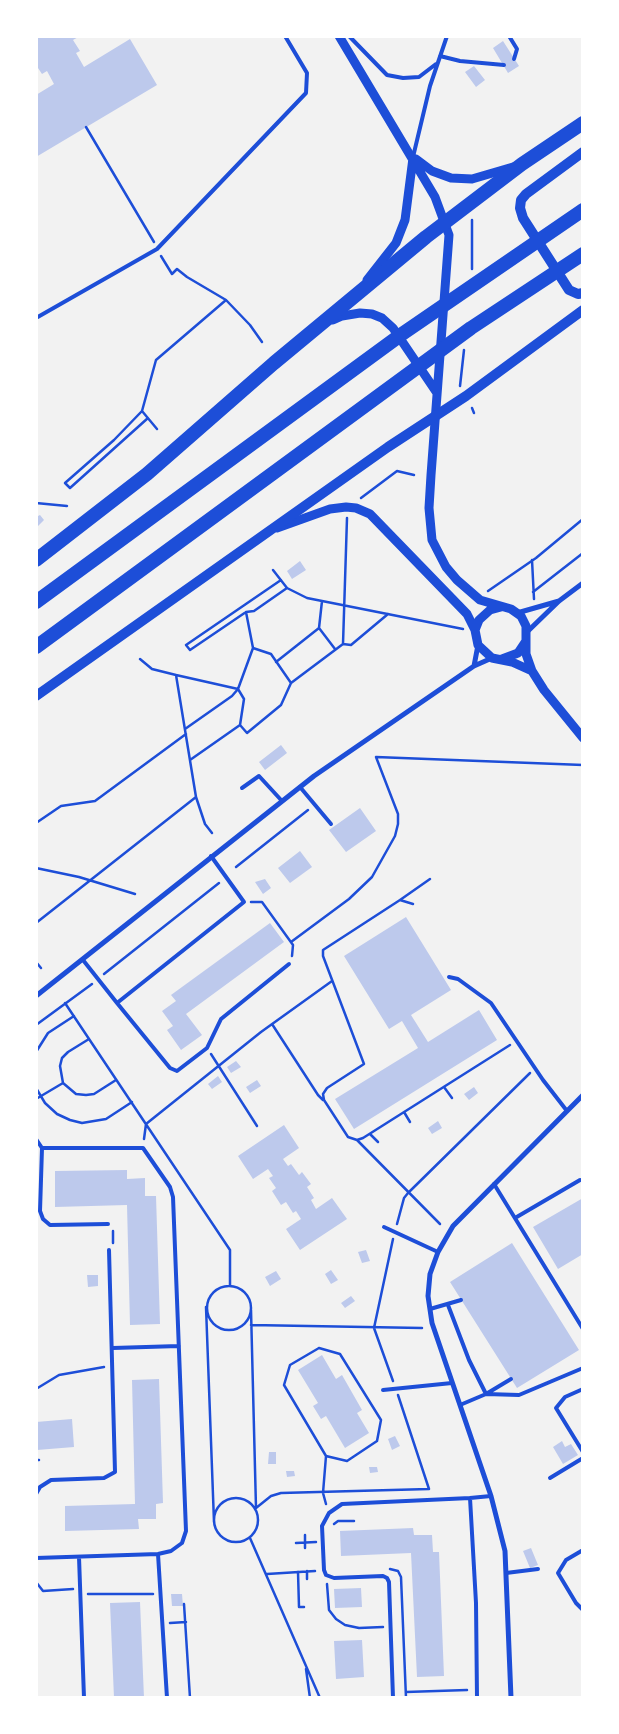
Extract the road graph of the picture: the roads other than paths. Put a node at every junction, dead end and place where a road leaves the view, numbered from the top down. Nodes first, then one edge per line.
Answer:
1 (285, 36) edge
2 (339, 36) edge
3 (349, 36) edge
4 (447, 36) edge
5 (509, 36) edge
6 (440, 56) junction
7 (514, 59) dead end
8 (438, 62) junction
9 (504, 65) dead end
10 (583, 123) edge
11 (583, 152) edge
12 (413, 158) junction
13 (522, 164) junction
14 (583, 210) edge
15 (446, 222) junction
16 (583, 254) edge
17 (358, 292) junction
18 (583, 293) edge
19 (583, 310) edge
20 (36, 318) edge
21 (316, 328) junction
22 (437, 393) junction
23 (435, 417) junction
24 (269, 531) junction
25 (36, 560) edge
26 (583, 582) edge
27 (559, 601) junction
28 (36, 602) edge
29 (506, 608) junction
30 (516, 612) junction
31 (475, 630) junction
32 (526, 637) junction
33 (478, 645) junction
34 (36, 647) edge
35 (492, 658) junction
36 (502, 660) junction
37 (474, 666) junction
38 (532, 671) junction
39 (36, 696) edge
40 (583, 738) edge
41 (300, 786) junction
42 (242, 788) dead end
43 (282, 801) junction
44 (331, 824) dead end
45 (211, 856) junction
46 (83, 960) junction
47 (289, 964) road end
48 (449, 976) dead end
49 (36, 996) edge
50 (117, 1003) junction
51 (583, 1095) edge
52 (567, 1111) junction
53 (36, 1139) edge
54 (42, 1148) junction
55 (580, 1180) dead end
56 (41, 1183) junction
57 (494, 1184) junction
58 (36, 1186) edge
59 (514, 1218) junction
60 (108, 1224) dead end
61 (384, 1227) dead end
62 (110, 1250) dead end
63 (438, 1252) junction
64 (461, 1300) dead end
65 (448, 1305) junction
66 (430, 1309) junction
67 (583, 1329) edge
68 (179, 1346) junction
69 (113, 1348) junction
70 (583, 1368) edge
71 (511, 1379) dead end
72 (452, 1383) junction
73 (583, 1389) edge
74 (383, 1390) dead end
75 (486, 1394) junction
76 (460, 1405) junction
77 (583, 1452) edge
78 (583, 1458) edge
79 (550, 1478) dead end
80 (36, 1494) edge
81 (491, 1496) junction
82 (470, 1498) junction
83 (583, 1550) edge
84 (158, 1554) junction
85 (79, 1557) junction
86 (36, 1558) edge
87 (538, 1569) dead end
88 (36, 1573) edge
89 (506, 1574) junction
90 (583, 1610) edge
91 (84, 1698) edge
92 (168, 1698) edge
93 (393, 1698) edge
94 (477, 1698) edge
95 (511, 1698) edge

1 - 20 lane
2 - 12 street
3 - 8 lane
4 - 6 lane
5 - 7 lane
6 - 8 lane
6 - 9 lane
8 - 12 lane
10 - 13 highway
11 - 18 main road
12 - 13 street
12 - 15 street
12 - 17 street
13 - 15 highway
14 - 28 highway
15 - 17 highway
15 - 22 street
16 - 34 highway
17 - 21 highway
19 - 23 main road
21 - 22 street
21 - 25 highway
22 - 23 street
23 - 24 main road
23 - 29 street
24 - 31 street
24 - 39 main road
26 - 27 street
27 - 30 street
27 - 32 street
29 - 30 street
29 - 31 street
30 - 32 street
31 - 33 street
32 - 36 street
32 - 38 street
33 - 35 street
33 - 37 street
35 - 36 street
35 - 37 street
36 - 38 street
37 - 41 street
38 - 40 street
41 - 43 street
41 - 44 lane
42 - 43 lane
43 - 45 street
45 - 46 street
45 - 50 lane
46 - 49 street
46 - 50 lane
47 - 50 lane
48 - 52 lane
51 - 52 street
52 - 57 street
53 - 54 lane
54 - 56 lane
54 - 68 lane
55 - 59 lane
56 - 58 lane
56 - 60 lane
57 - 59 lane
57 - 63 street
59 - 67 lane
61 - 63 lane
62 - 69 lane
63 - 66 street
64 - 65 lane
65 - 66 lane
65 - 75 lane
66 - 72 street
68 - 69 lane
68 - 84 lane
69 - 80 lane
70 - 75 lane
71 - 75 lane
72 - 74 lane
72 - 76 street
73 - 77 lane
75 - 76 lane
76 - 81 street
78 - 79 lane
81 - 82 lane
81 - 89 street
82 - 93 lane
82 - 94 lane
83 - 90 lane
84 - 85 lane
84 - 92 lane
85 - 86 lane
85 - 91 lane
86 - 88 lane
87 - 89 lane
89 - 95 street

